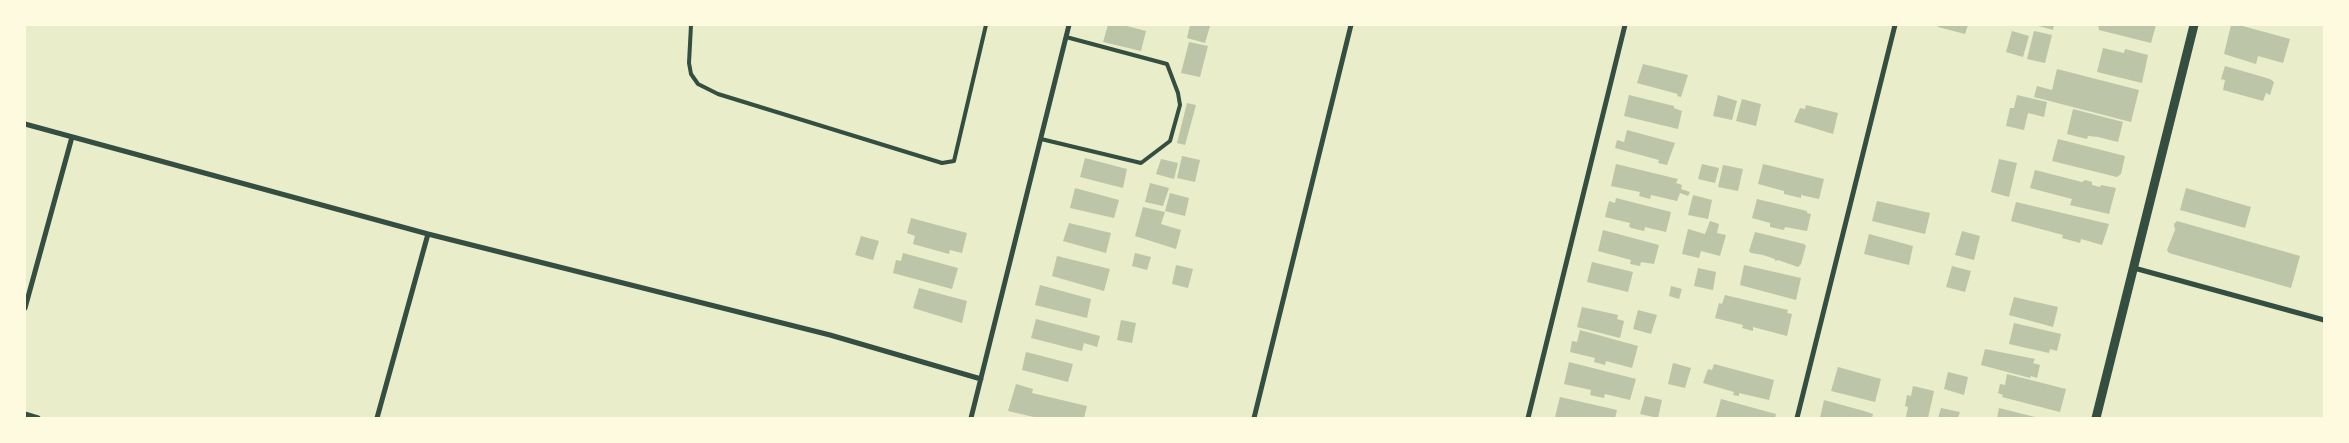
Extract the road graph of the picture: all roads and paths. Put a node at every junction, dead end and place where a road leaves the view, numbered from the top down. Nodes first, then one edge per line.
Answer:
1 (692, 25) edge
2 (986, 25) edge
3 (1069, 25) edge
4 (1351, 25) edge
5 (1626, 25) edge
6 (1895, 25) edge
7 (2194, 25) edge
8 (1066, 37) junction
9 (25, 124) edge
10 (72, 137) junction
11 (1041, 139) junction
12 (428, 234) junction
13 (2134, 268) junction
14 (25, 308) edge
15 (2324, 320) edge
16 (981, 379) junction
17 (25, 414) edge
18 (38, 418) edge
19 (377, 418) edge
20 (971, 418) edge
21 (1254, 418) edge
22 (1528, 418) edge
23 (1797, 418) edge
24 (2096, 418) edge

1 - 2 lane
3 - 8 street
4 - 21 street
5 - 22 street
6 - 23 street
7 - 13 street
8 - 11 street
8 - 11 lane
9 - 10 street
10 - 12 street
10 - 14 street
11 - 16 street
12 - 16 street
12 - 19 street
13 - 15 street
13 - 24 street
16 - 20 street
17 - 18 street

